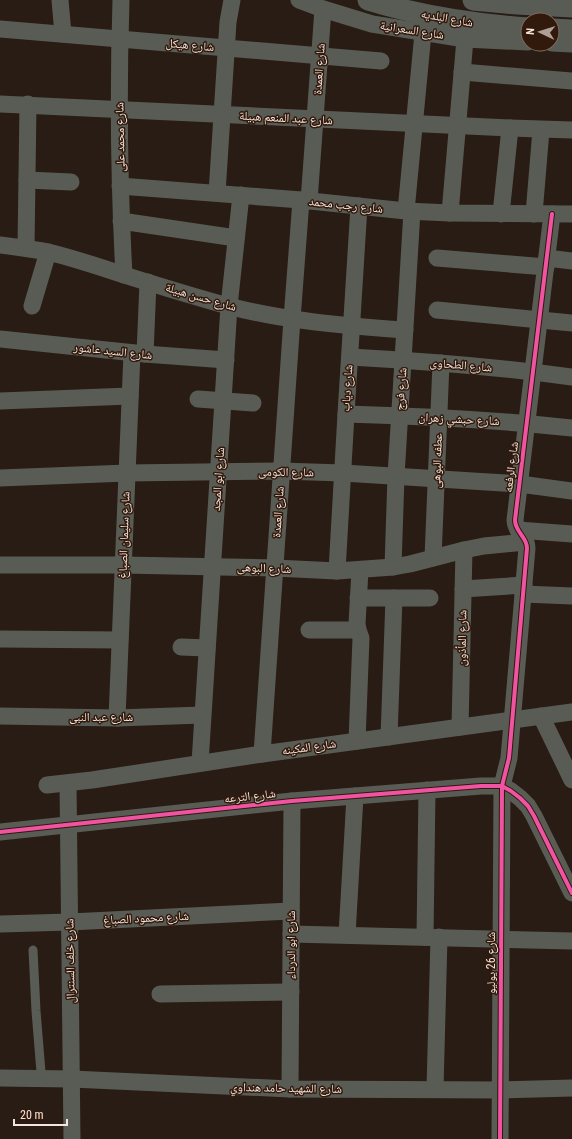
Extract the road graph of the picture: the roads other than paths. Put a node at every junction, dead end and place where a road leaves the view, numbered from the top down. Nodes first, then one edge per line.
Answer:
1 (60, 0) edge
2 (122, 0) edge
3 (232, 0) edge
4 (299, 0) edge
5 (368, 0) edge
6 (473, 0) edge
7 (476, 0) edge
8 (517, 2) edge
9 (572, 7) edge
10 (323, 9) junction
11 (520, 28) edge
12 (0, 29) edge
13 (560, 29) edge
14 (572, 30) edge
15 (469, 31) junction
16 (423, 33) junction
17 (62, 34) junction
18 (120, 39) junction
19 (520, 41) edge
20 (560, 43) edge
21 (572, 44) edge
22 (226, 48) junction
23 (320, 56) junction
24 (380, 61) dead end
25 (462, 72) junction
26 (572, 81) edge
27 (0, 104) edge
28 (28, 104) junction
29 (119, 109) junction
30 (222, 114) junction
31 (315, 119) junction
32 (415, 124) junction
33 (457, 126) junction
34 (510, 128) junction
35 (541, 130) junction
36 (572, 130) edge
37 (27, 180) junction
38 (70, 182) dead end
39 (120, 186) junction
40 (217, 193) junction
41 (241, 195) junction
42 (305, 200) junction
43 (359, 206) junction
44 (409, 211) junction
45 (450, 213) junction
46 (501, 214) junction
47 (534, 214) junction
48 (552, 214) junction
49 (572, 214) edge
50 (121, 221) junction
51 (236, 238) junction
52 (0, 245) edge
53 (26, 248) junction
54 (48, 252) junction
55 (437, 258) dead end
56 (572, 261) edge
57 (546, 262) junction
58 (124, 275) junction
59 (148, 282) junction
60 (32, 306) dead end
61 (229, 306) junction
62 (437, 310) dead end
63 (292, 319) junction
64 (539, 320) junction
65 (572, 323) edge
66 (351, 327) junction
67 (405, 330) junction
68 (0, 339) edge
69 (138, 353) junction
70 (350, 357) junction
71 (226, 360) junction
72 (403, 360) junction
73 (441, 364) junction
74 (533, 372) junction
75 (572, 378) edge
76 (130, 396) junction
77 (198, 399) dead end
78 (0, 401) edge
79 (223, 401) junction
80 (253, 404) dead end
81 (346, 414) junction
82 (400, 416) junction
83 (439, 418) junction
84 (527, 423) junction
85 (572, 428) edge
86 (281, 471) junction
87 (218, 472) junction
88 (127, 473) junction
89 (343, 473) junction
90 (396, 476) junction
91 (0, 478) edge
92 (436, 479) junction
93 (520, 484) junction
94 (572, 491) edge
95 (572, 534) edge
96 (522, 536) junction
97 (464, 550) junction
98 (433, 558) junction
99 (0, 565) edge
100 (123, 565) junction
101 (212, 567) junction
102 (392, 567) junction
103 (275, 568) junction
104 (360, 570) junction
105 (338, 571) junction
106 (463, 588) junction
107 (523, 590) junction
108 (572, 596) edge
109 (358, 598) junction
110 (394, 598) junction
111 (430, 598) dead end
112 (309, 630) dead end
113 (358, 630) junction
114 (0, 639) edge
115 (120, 640) junction
116 (181, 647) dead end
117 (207, 648) junction
118 (572, 712) edge
119 (202, 715) junction
120 (0, 716) edge
121 (541, 716) junction
122 (117, 718) junction
123 (513, 720) junction
124 (460, 727) junction
125 (389, 737) junction
126 (357, 741) junction
127 (262, 754) junction
128 (200, 763) junction
129 (572, 780) edge
130 (68, 783) junction
131 (47, 785) dead end
132 (502, 786) junction
133 (426, 790) junction
134 (355, 796) junction
135 (292, 801) junction
136 (70, 825) junction
137 (0, 832) edge
138 (572, 893) edge
139 (291, 911) junction
140 (70, 922) junction
141 (0, 924) edge
142 (291, 934) junction
143 (347, 935) junction
144 (432, 937) junction
145 (501, 939) junction
146 (572, 941) edge
147 (33, 950) dead end
148 (291, 992) junction
149 (160, 994) dead end
150 (0, 1078) edge
151 (40, 1078) junction
152 (72, 1079) junction
153 (572, 1088) edge
154 (290, 1089) junction
155 (435, 1089) junction
156 (501, 1090) junction
157 (72, 1139) edge
158 (500, 1139) edge

1 - 17 street
2 - 18 street, شارع محمد على
3 - 22 street
4 - 10 street, شارع السعرانية
5 - 15 street, شارع البلديه
6 - 7 street, شارع البلديه
7 - 8 street, شارع البلديه
7 - 15 street
8 - 9 street, شارع البلديه
10 - 16 street, شارع السعرانية
10 - 23 street, شارع العمدة
11 - 15 street, شارع البلديه
12 - 17 street, شارع هيكل
13 - 14 street
15 - 16 street, شارع السعرانية
15 - 19 street, شارع السعرانية
15 - 25 street
16 - 32 street, شارع فرج
17 - 18 street, شارع هيكل
18 - 22 street, شارع هيكل
18 - 29 street, شارع محمد على
20 - 21 street
22 - 23 street, شارع هيكل
22 - 30 street
23 - 24 street, شارع هيكل
23 - 31 street, شارع العمدة
25 - 26 street
25 - 33 street
27 - 28 street, شارع عبد المنعم هبيلة
28 - 29 street, شارع عبد المنعم هبيلة
28 - 37 street
29 - 30 street, شارع عبد المنعم هبيلة
29 - 39 street, شارع محمد على
30 - 31 street, شارع عبد المنعم هبيلة
30 - 40 street
31 - 32 street, شارع عبد المنعم هبيلة
31 - 42 street, شارع العمدة
32 - 33 street, شارع عبد المنعم هبيلة
32 - 44 street, شارع فرج
33 - 34 street, شارع عبد المنعم هبيلة
33 - 45 street
34 - 35 street, شارع عبد المنعم هبيلة
34 - 46 street
35 - 36 street, شارع عبد المنعم هبيلة
35 - 47 street
37 - 38 street
37 - 53 street
39 - 40 street, شارع رجب محمد
39 - 50 street, شارع محمد على
40 - 41 street, شارع رجب محمد
41 - 42 street, شارع رجب محمد
41 - 51 street, شارع ابو المجد
42 - 43 street, شارع رجب محمد
42 - 63 street, شارع العمدة
43 - 44 street, شارع رجب محمد
43 - 66 street, شارع دياب
44 - 45 street, شارع رجب محمد
44 - 67 street, شارع فرج
45 - 46 street, شارع رجب محمد
46 - 47 street, شارع رجب محمد
47 - 48 street, شارع رجب محمد
48 - 49 street, شارع رجب محمد
48 - 57 street, شارع الرفعه
50 - 51 street
50 - 58 street, شارع محمد على
51 - 61 street, شارع ابو المجد
52 - 53 street, شارع حسن هبيلة
53 - 54 street, شارع حسن هبيلة
54 - 58 street, شارع حسن هبيلة
54 - 60 street
55 - 57 street
56 - 57 street
57 - 64 street, شارع الرفعه
58 - 59 street, شارع حسن هبيلة
59 - 61 street, شارع حسن هبيلة
59 - 69 street, شارع سليمان الصباغ
61 - 63 street, شارع حسن هبيلة
61 - 71 street, شارع ابو المجد
62 - 64 street
63 - 66 street, شارع حسن هبيلة
63 - 86 street, شارع العمدة
64 - 65 street
64 - 74 street, شارع الرفعه
66 - 67 street, شارع حسن هبيلة
66 - 70 street, شارع دياب
67 - 72 street, شارع فرج
68 - 69 street, شارع السيد عاشور
69 - 71 street, شارع السيد عاشور
69 - 76 street, شارع سليمان الصباغ
70 - 72 street, شارع الطحاوى
70 - 81 street, شارع دياب
71 - 79 street, شارع ابو المجد
72 - 73 street, شارع الطحاوى
72 - 82 street, شارع فرج
73 - 74 street, شارع الطحاوى
73 - 83 street, عطفه البوهى
74 - 75 street, شارع الطحاوى
74 - 84 street, شارع الرفعه
76 - 78 street
76 - 88 street, شارع سليمان الصباغ
77 - 79 street
79 - 80 street
79 - 87 street, شارع ابو المجد
81 - 82 street, شارع حبشي زهران
81 - 89 street, شارع دياب
82 - 83 street, شارع حبشي زهران
82 - 90 street, شارع فرج
83 - 84 street, شارع حبشي زهران
83 - 92 street, عطفه البوهى
84 - 85 street, شارع حبشي زهران
84 - 93 street, شارع الرفعه
86 - 87 street, شارع الكومى
86 - 89 street, شارع الكومى
86 - 103 street, شارع العمدة
87 - 88 street, شارع الكومى
87 - 101 street, شارع ابو المجد
88 - 91 street, شارع الكومى
88 - 100 street, شارع سليمان الصباغ
89 - 90 street, شارع الكومى
89 - 105 street, شارع دياب
90 - 92 street, شارع الكومى
90 - 102 street, شارع فرج
92 - 93 street, شارع الكومى
92 - 98 street, عطفه البوهى
93 - 94 street, شارع الكومى
93 - 96 street, شارع الرفعه
95 - 96 street, شارع البوهى
96 - 97 street, شارع البوهى
96 - 107 street, شارع الرفعه
97 - 98 street, شارع البوهى
97 - 106 street, شارع المأذون
98 - 102 street, شارع البوهى
99 - 100 street, شارع البوهى
100 - 101 street, شارع البوهى
100 - 115 street, شارع سليمان الصباغ
101 - 103 street, شارع البوهى
101 - 117 street, شارع ابو المجد
102 - 104 street, شارع البوهى
103 - 105 street, شارع البوهى
103 - 127 street, شارع العمدة
104 - 105 street, شارع البوهى
104 - 109 street
106 - 107 street
106 - 124 street, شارع المأذون
107 - 108 street
107 - 123 street, شارع الرفعه
109 - 110 street
109 - 113 street
110 - 111 street
110 - 125 street
112 - 113 street
113 - 126 street
114 - 115 street
115 - 122 street, شارع سليمان الصباغ
116 - 117 street
117 - 119 street, شارع ابو المجد
118 - 121 street, شارع المكينه
119 - 122 street, شارع عبد النبى
119 - 128 street, شارع ابو المجد
120 - 122 street, شارع عبد النبى
121 - 123 street, شارع المكينه
121 - 129 street
123 - 124 street, شارع المكينه
123 - 132 street, شارع 26 يوليو
124 - 125 street, شارع المكينه
125 - 126 street, شارع المكينه
126 - 127 street, شارع المكينه
127 - 128 street, شارع المكينه
128 - 130 street, شارع المكينه
130 - 131 street, شارع المكينه
130 - 136 street, شارع خلف السنترال
132 - 133 street, شارع الترعه
132 - 138 street
132 - 145 street, شارع 26 يوليو
133 - 134 street, شارع الترعه
133 - 144 street
134 - 135 street, شارع الترعه
134 - 143 street
135 - 136 street, شارع الترعه
135 - 139 street, شارع ابو الدرداء
136 - 137 street, شارع الترعه
136 - 140 street, شارع خلف السنترال
139 - 140 street, شارع محمود الصباغ
139 - 142 street, شارع ابو الدرداء
140 - 141 street, شارع محمود الصباغ
140 - 152 street, شارع خلف السنترال
142 - 143 street
142 - 148 street, شارع ابو الدرداء
143 - 144 street
144 - 145 street
144 - 155 street
145 - 146 street
145 - 156 street, شارع 26 يوليو
147 - 151 lane
148 - 149 street
148 - 154 street, شارع ابو الدرداء
150 - 151 street, شارع الشهيد حامد هنداوي
151 - 152 street, شارع الشهيد حامد هنداوي
152 - 154 street, شارع الشهيد حامد هنداوي
152 - 157 street, شارع خلف السنترال
153 - 156 street, شارع الشهيد حامد هنداوي
154 - 155 street, شارع الشهيد حامد هنداوي
155 - 156 street, شارع الشهيد حامد هنداوي
156 - 158 street, شارع 26 يوليو

